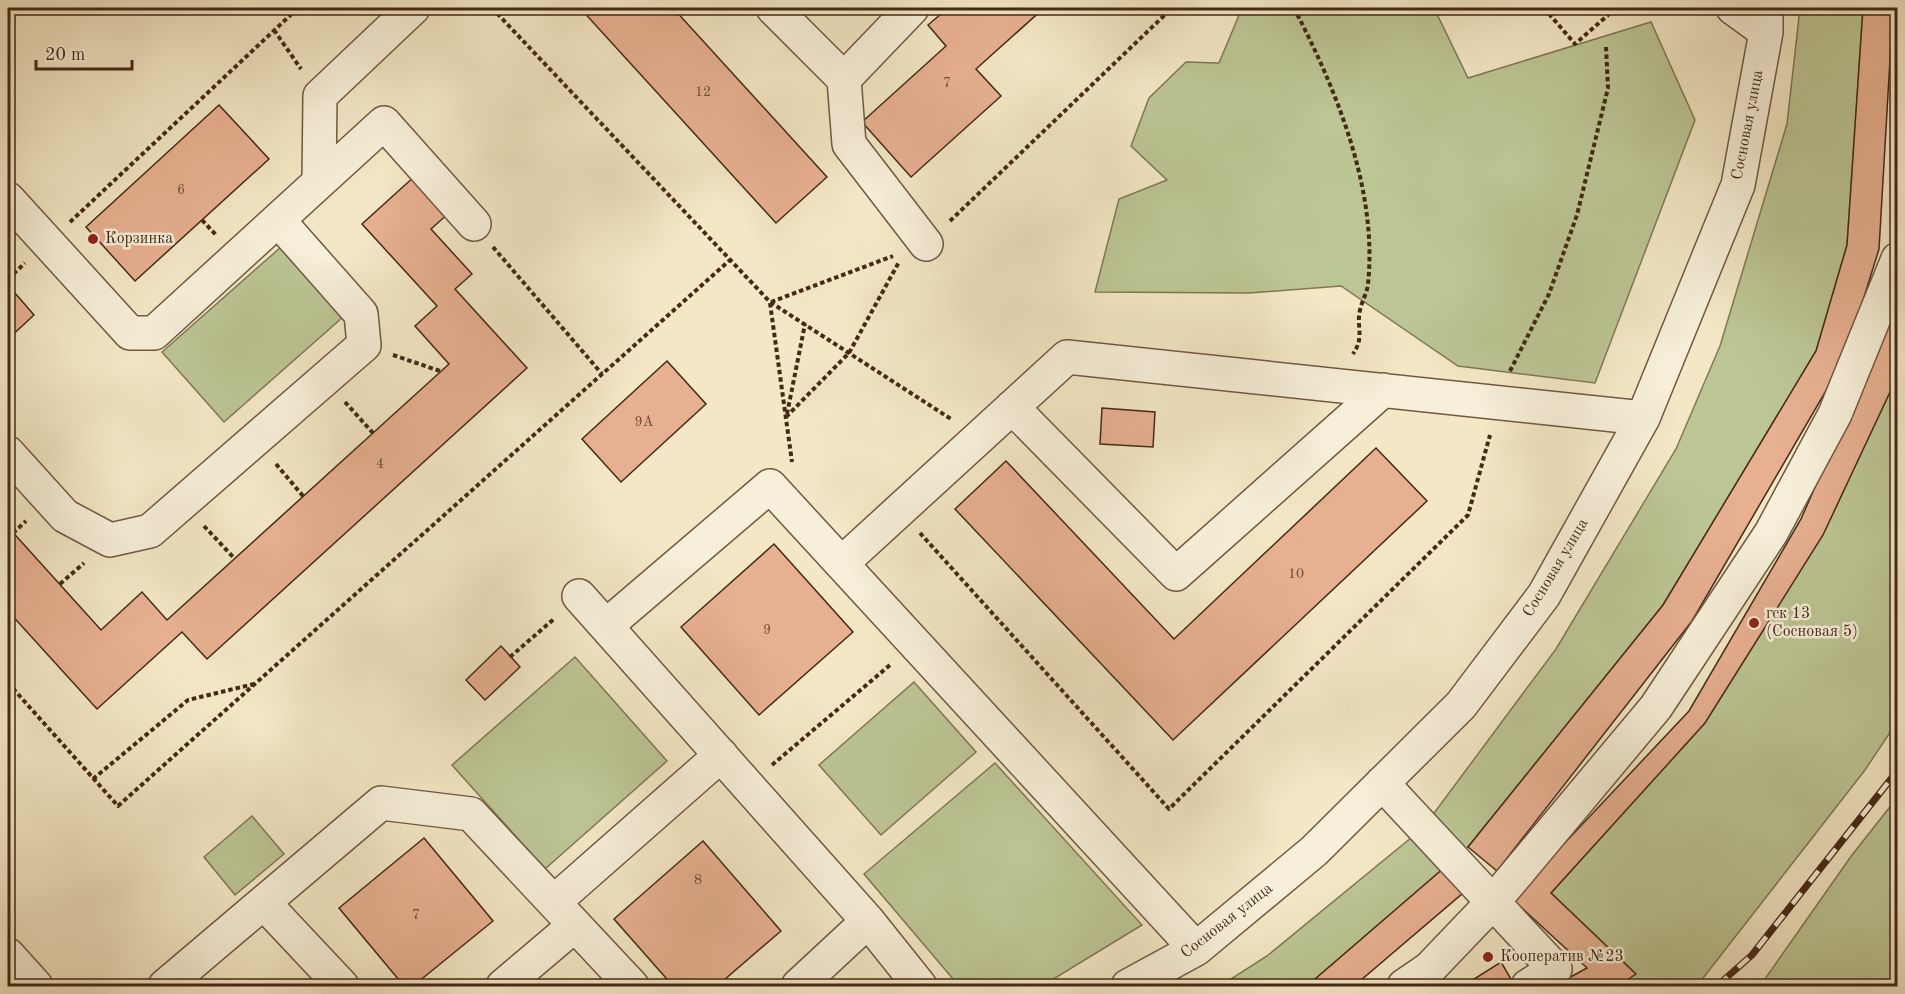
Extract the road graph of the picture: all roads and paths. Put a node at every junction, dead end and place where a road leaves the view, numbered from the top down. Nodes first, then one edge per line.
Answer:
1 (298, 8) edge
2 (413, 8) edge
3 (492, 8) edge
4 (773, 8) edge
5 (912, 8) edge
6 (1172, 8) edge
7 (1294, 8) edge
8 (1544, 8) edge
9 (1616, 8) edge
10 (1733, 8) edge
11 (1766, 20) edge
12 (274, 30) junction
13 (1606, 47) dead end
14 (844, 79) junction
15 (320, 96) junction
16 (319, 182) junction
17 (8, 199) edge
18 (278, 220) junction
19 (474, 224) joint
20 (48, 243) junction
21 (916, 248) junction
22 (1898, 259) edge
23 (730, 260) junction
24 (8, 279) edge
25 (770, 302) junction
26 (805, 324) junction
27 (364, 345) junction
28 (849, 353) junction
29 (1347, 362) dead end
30 (440, 371) dead end
31 (602, 374) junction
32 (324, 379) junction
33 (1504, 387) junction
34 (1383, 390) junction
35 (1012, 407) junction
36 (786, 417) junction
37 (1643, 418) junction
38 (956, 422) dead end
39 (373, 433) dead end
40 (255, 440) junction
41 (8, 453) edge
42 (770, 486) junction
43 (303, 496) dead end
44 (183, 502) junction
45 (900, 510) junction
46 (234, 558) dead end
47 (842, 563) junction
48 (579, 596) joint
49 (606, 626) junction
50 (916, 644) junction
51 (510, 657) dead end
52 (8, 683) edge
53 (256, 683) junction
54 (721, 755) junction
55 (93, 778) junction
56 (1382, 783) junction
57 (747, 786) junction
58 (264, 903) junction
59 (1493, 903) junction
60 (564, 914) junction
61 (868, 921) junction
62 (1196, 949) junction
63 (8, 955) edge
64 (36, 987) edge
65 (165, 987) edge
66 (342, 987) edge
67 (503, 987) edge
68 (633, 987) edge
69 (798, 987) edge
70 (920, 987) edge
71 (1128, 987) edge
72 (1404, 987) edge
73 (1528, 987) edge

1 - 12 path
2 - 15 street
3 - 23 path
4 - 14 street
5 - 14 street
6 - 21 path
7 - 29 path
8 - 9 path
10 - 11 street
11 - 37 street, Сосновая улица
12 - 15 path
12 - 20 path
13 - 33 path
14 - 21 street
15 - 16 street
16 - 18 street
16 - 19 street
17 - 20 street
18 - 20 street
18 - 27 street
19 - 31 path
20 - 24 path
21 - 25 path
21 - 28 path
22 - 59 street
23 - 25 path
23 - 31 path
25 - 26 path
25 - 36 path
26 - 28 path
26 - 36 path
27 - 30 path
27 - 32 street
28 - 36 path
28 - 38 path
31 - 53 path
32 - 39 path
32 - 40 street
33 - 34 street
33 - 37 street
33 - 45 path
34 - 35 street
34 - 35 street
35 - 45 street
36 - 42 path
37 - 56 street, Сосновая улица
40 - 43 path
40 - 44 street
41 - 44 street
42 - 47 street
42 - 49 street
44 - 46 path
45 - 47 street
47 - 50 street
48 - 49 street
48 - 51 path
49 - 54 street
50 - 57 path
50 - 62 street
52 - 55 path
53 - 55 path
53 - 55 path
54 - 57 street
54 - 60 street
56 - 59 street
56 - 62 street, Сосновая улица
57 - 61 street
58 - 60 street
58 - 65 street
58 - 66 street
59 - 72 street
59 - 73 street
60 - 67 street
60 - 68 street
61 - 69 street
61 - 70 street
62 - 71 street, Сосновая улица
63 - 64 street

